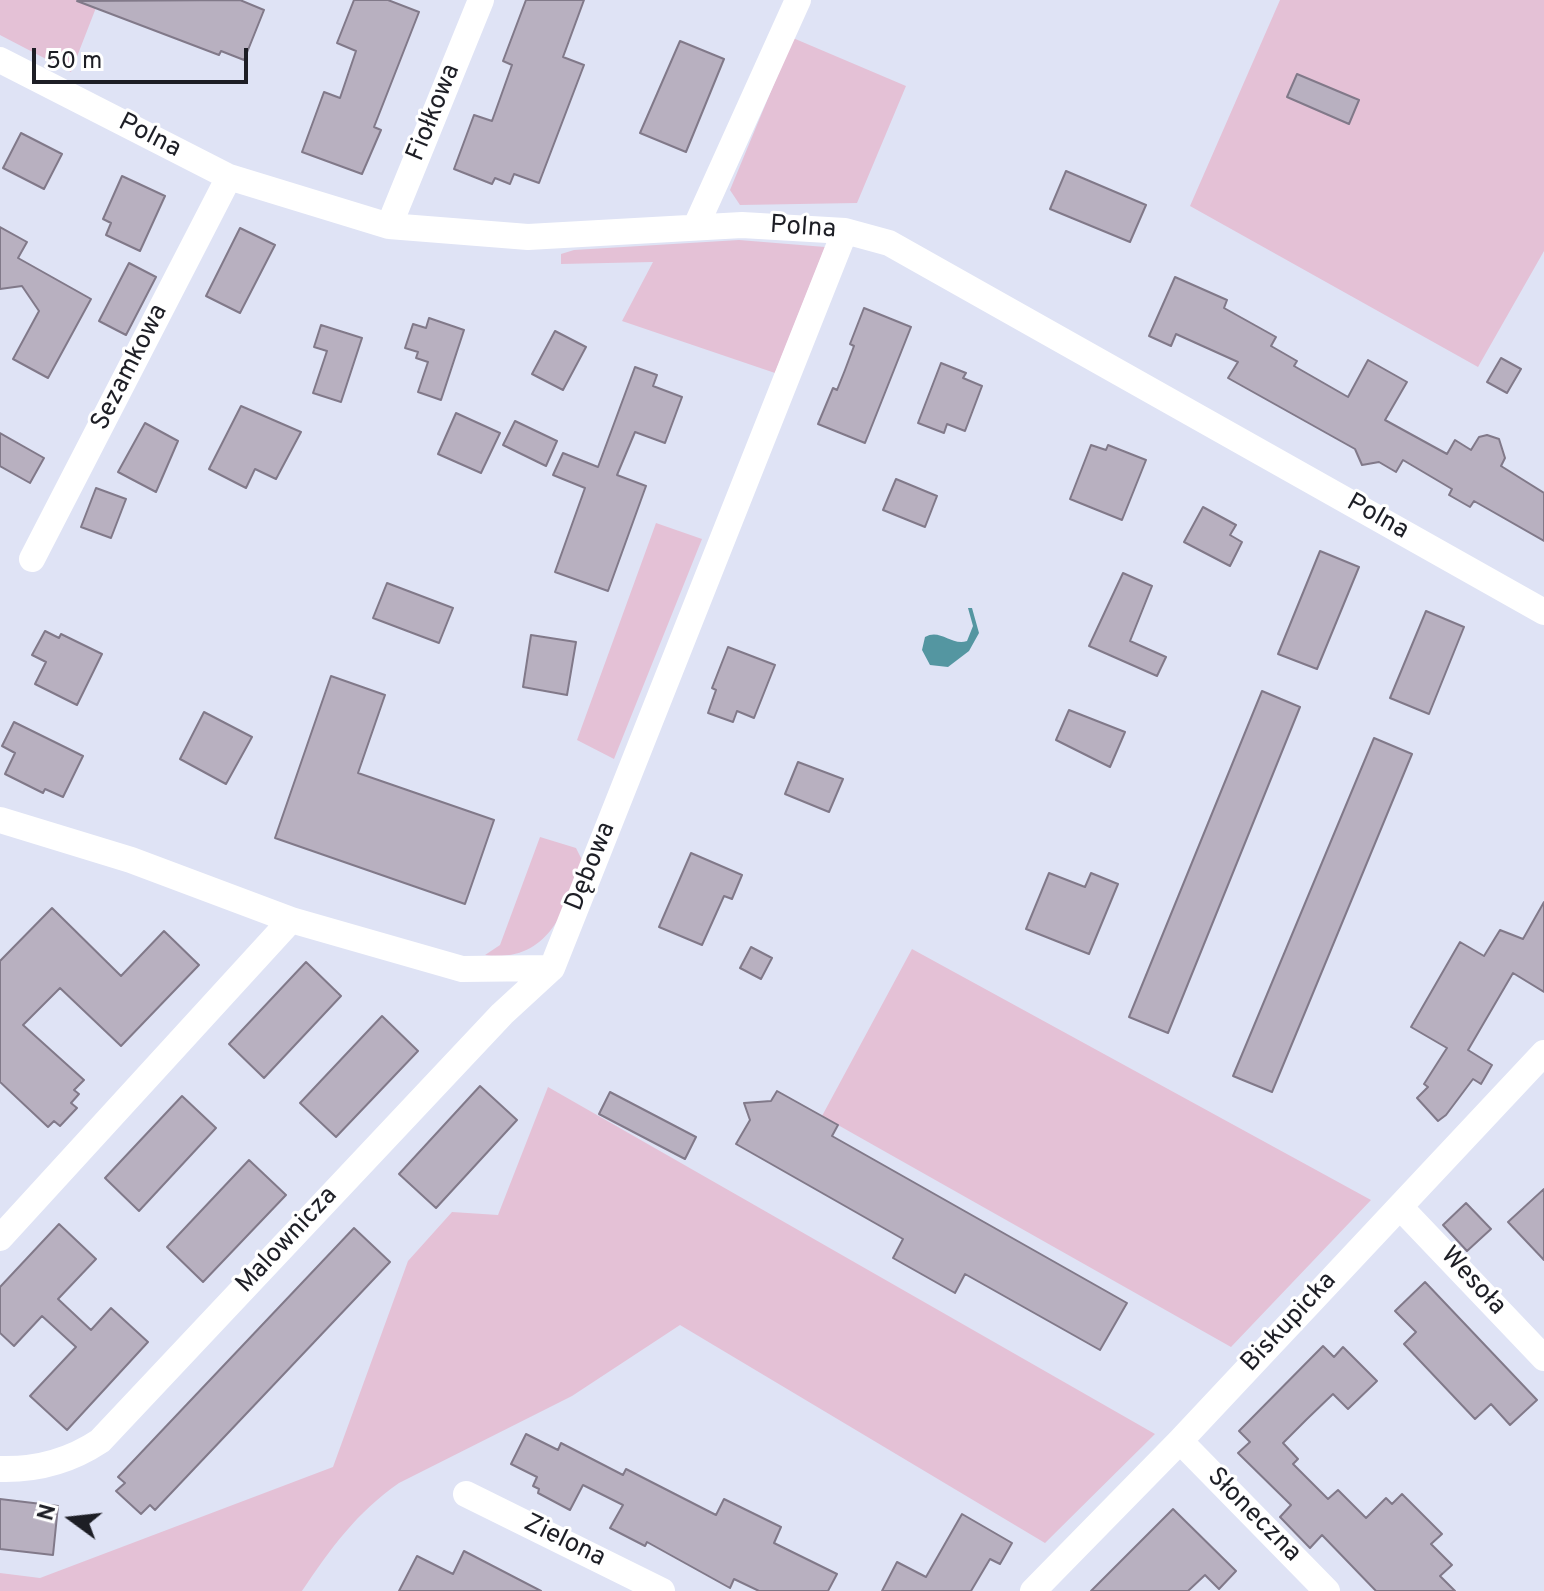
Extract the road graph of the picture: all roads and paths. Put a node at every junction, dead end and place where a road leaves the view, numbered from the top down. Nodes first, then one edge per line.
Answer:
1 (481, 0) edge
2 (798, 0) edge
3 (0, 60) edge
4 (229, 177) junction
5 (389, 226) junction
6 (696, 226) junction
7 (845, 231) junction
8 (32, 559) dead end
9 (1544, 612) edge
10 (0, 820) edge
11 (291, 920) junction
12 (552, 968) junction
13 (1544, 1053) edge
14 (1400, 1207) junction
15 (0, 1238) edge
16 (1544, 1358) edge
17 (1180, 1441) junction
18 (0, 1469) edge
19 (466, 1494) dead end
20 (662, 1591) edge
21 (1033, 1591) edge
22 (1327, 1591) edge

1 - 5 street, Fiołkowa
2 - 6 street
3 - 4 street, Polna
4 - 5 street, Polna
4 - 8 street, Sezamkowa
5 - 6 street, Polna
6 - 7 street, Polna
7 - 9 street, Polna
7 - 12 street, Dębowa
10 - 11 street
11 - 12 street
11 - 15 street
12 - 18 street, Malownicza
13 - 14 street, Biskupicka
14 - 16 street, Wesoła
14 - 17 street, Biskupicka
17 - 21 street, Biskupicka
17 - 22 street, Słoneczna
19 - 20 street, Zielona

